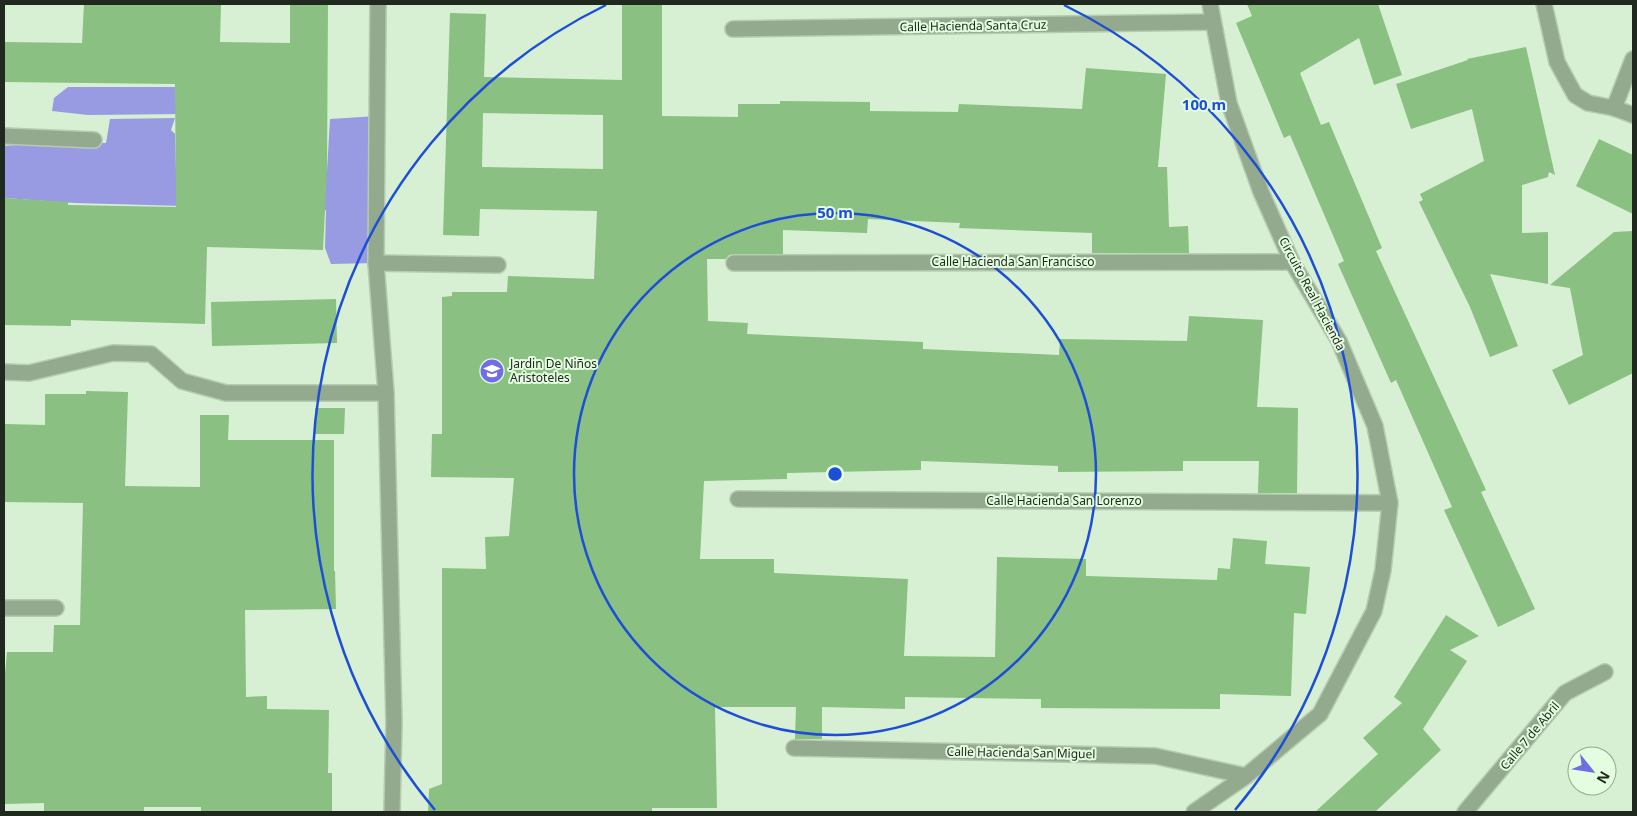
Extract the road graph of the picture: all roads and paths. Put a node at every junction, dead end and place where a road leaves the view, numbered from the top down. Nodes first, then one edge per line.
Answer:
1 (378, 4) edge
2 (1210, 4) edge
3 (1544, 4) edge
4 (1214, 22) junction
5 (733, 29) dead end
6 (1633, 58) edge
7 (1614, 108) junction
8 (1633, 114) edge
9 (4, 136) edge
10 (94, 140) dead end
11 (1292, 262) junction
12 (376, 263) junction
13 (734, 263) dead end
14 (498, 265) dead end
15 (4, 372) edge
16 (386, 392) junction
17 (738, 499) dead end
18 (1390, 503) junction
19 (4, 608) edge
20 (56, 608) dead end
21 (1605, 672) dead end
22 (794, 748) dead end
23 (1246, 776) junction
24 (392, 812) edge
25 (1194, 812) edge
26 (1465, 812) edge

1 - 12 street
2 - 4 street, Circuito Real Hacienda
3 - 7 street
4 - 5 street, Calle Hacienda Santa Cruz
4 - 11 street, Circuito Real Hacienda
6 - 7 street
7 - 8 street
9 - 10 street
11 - 13 street, Calle Hacienda San Francisco
11 - 18 street, Circuito Real Hacienda
12 - 14 street
12 - 16 street
15 - 16 street
16 - 24 street
17 - 18 street, Calle Hacienda San Lorenzo
18 - 23 street, Circuito Real Hacienda
19 - 20 street
21 - 26 street, Calle 7 de Abril
22 - 23 street, Calle Hacienda San Miguel
23 - 25 street, Circuito Real Hacienda

